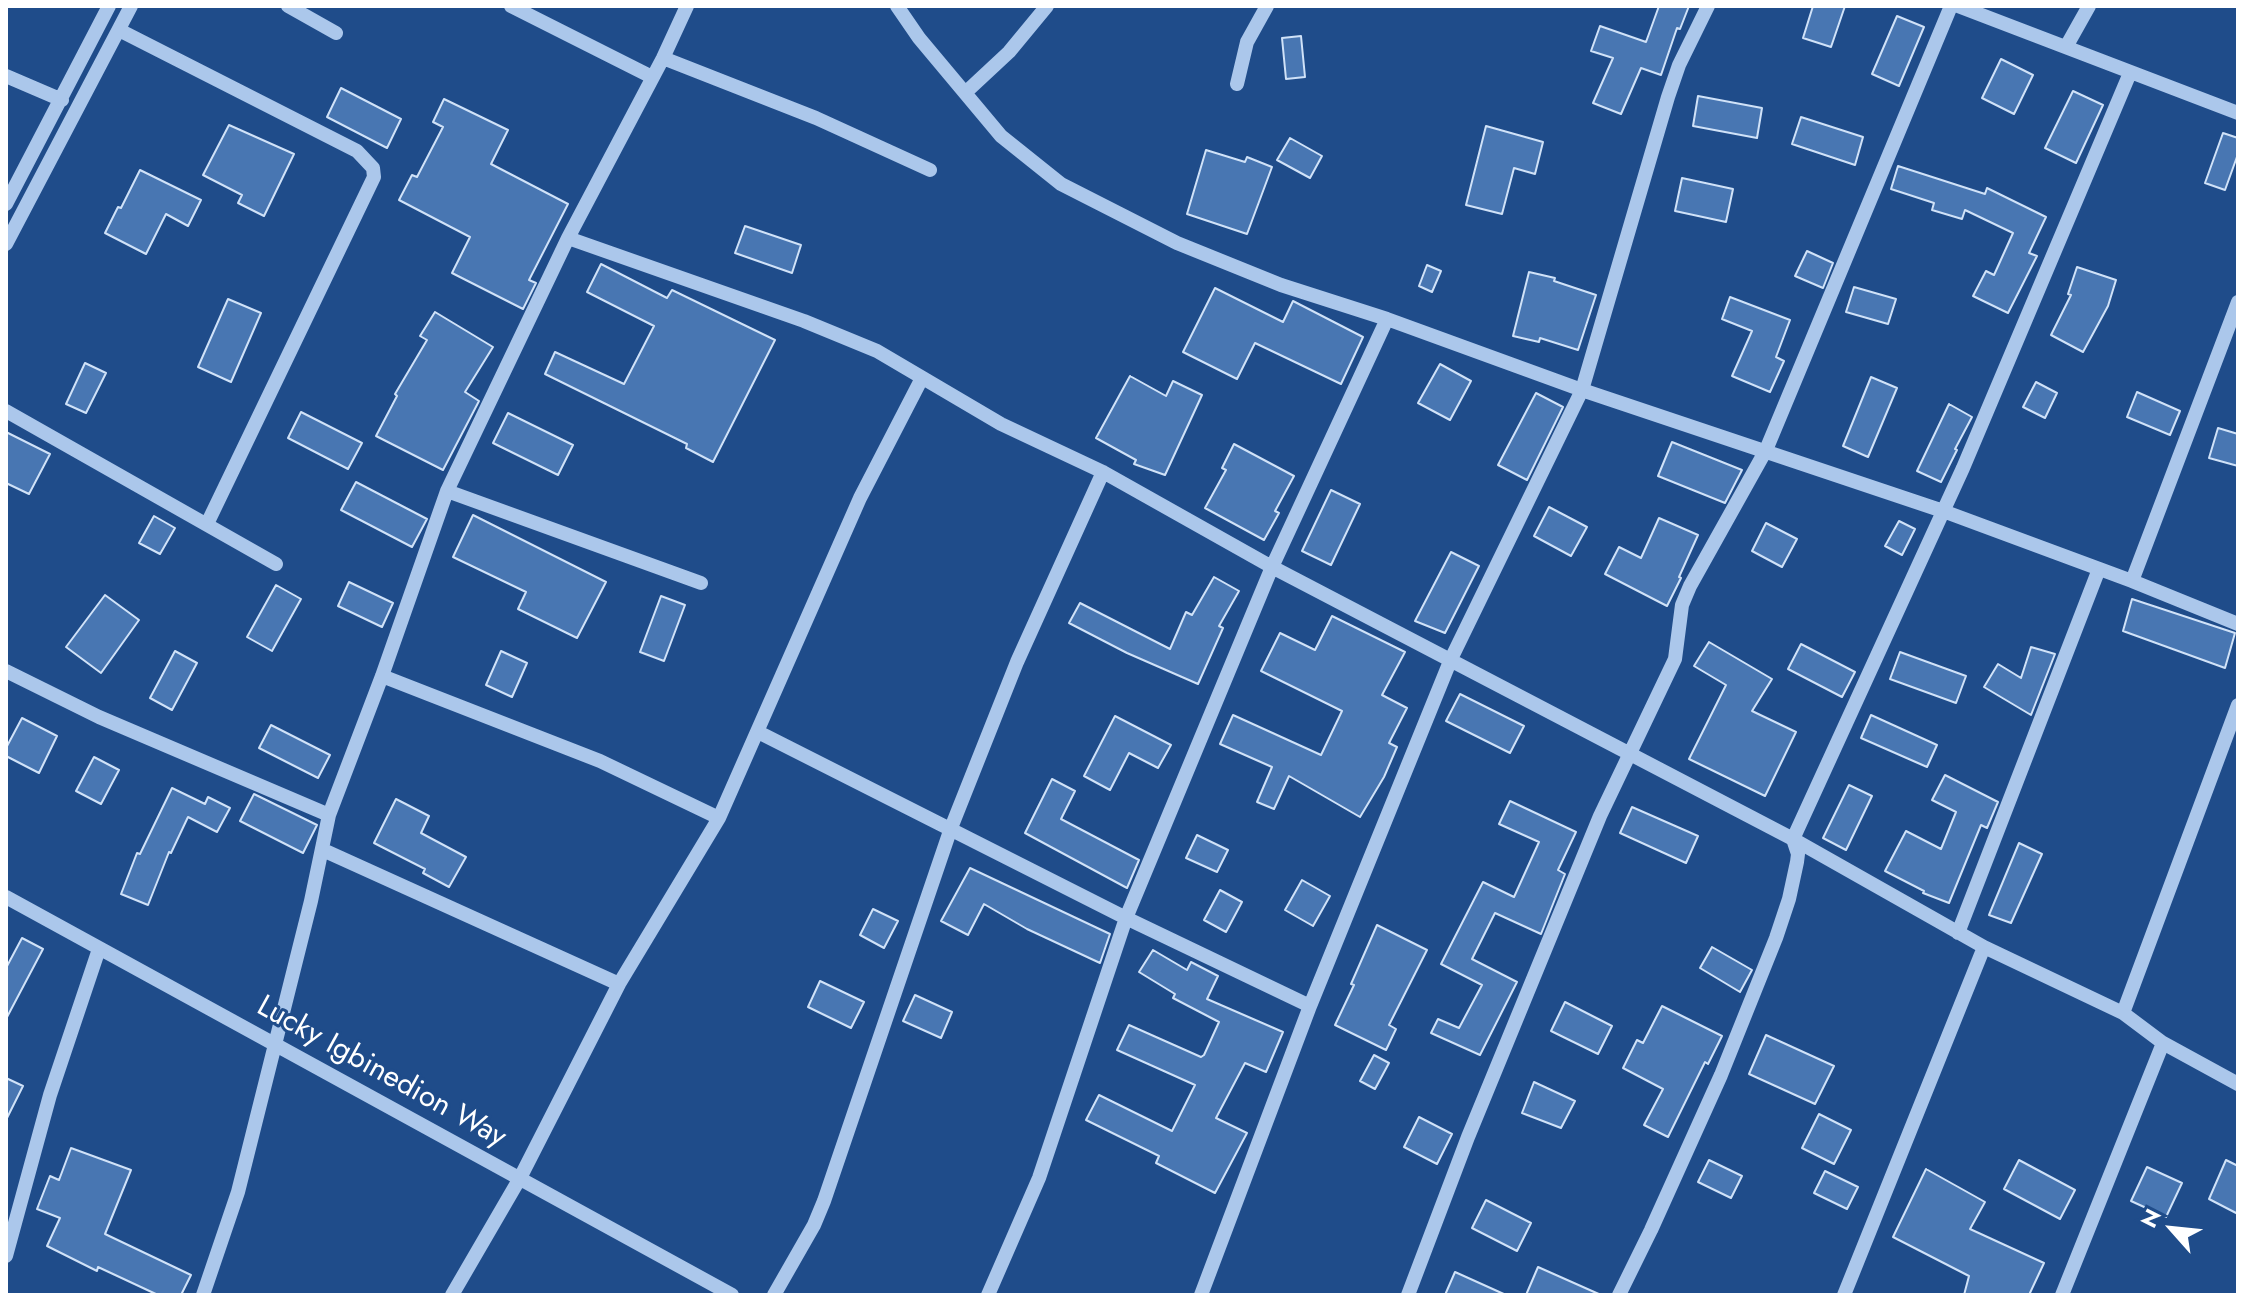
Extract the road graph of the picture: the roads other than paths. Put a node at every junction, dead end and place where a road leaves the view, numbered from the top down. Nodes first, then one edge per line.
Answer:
1 (109, 6) edge
2 (131, 6) edge
3 (288, 6) edge
4 (511, 6) edge
5 (687, 6) edge
6 (897, 6) edge
7 (1047, 6) edge
8 (1267, 6) edge
9 (1708, 6) edge
10 (1951, 6) edge
11 (1958, 6) edge
12 (2089, 6) edge
13 (119, 30) junction
14 (336, 33) dead end
15 (2066, 47) junction
16 (663, 58) junction
17 (2130, 73) junction
18 (6, 76) edge
19 (652, 77) junction
20 (1237, 84) dead end
21 (965, 93) junction
22 (62, 100) junction
23 (2238, 113) edge
24 (930, 170) dead end
25 (6, 204) edge
26 (568, 238) junction
27 (6, 244) edge
28 (2238, 302) edge
29 (1387, 319) junction
30 (922, 378) junction
31 (1582, 390) junction
32 (6, 411) edge
33 (1766, 450) junction
34 (1103, 472) junction
35 (447, 491) junction
36 (1943, 511) junction
37 (207, 524) junction
38 (276, 564) dead end
39 (1272, 567) junction
40 (2099, 569) junction
41 (2132, 581) junction
42 (701, 583) dead end
43 (2238, 624) edge
44 (1451, 659) junction
45 (6, 671) edge
46 (382, 676) junction
47 (2238, 705) edge
48 (758, 732) junction
49 (1628, 754) junction
50 (329, 815) junction
51 (719, 818) junction
52 (951, 828) junction
53 (1793, 839) junction
54 (323, 850) junction
55 (6, 897) edge
56 (1126, 918) junction
57 (1958, 933) junction
58 (1984, 947) junction
59 (99, 949) junction
60 (619, 984) junction
61 (1310, 1006) junction
62 (2123, 1013) junction
63 (2163, 1043) junction
64 (274, 1044) junction
65 (2238, 1084) edge
66 (520, 1178) junction
67 (6, 1256) edge
68 (203, 1295) edge
69 (452, 1295) edge
70 (732, 1295) edge
71 (774, 1295) edge
72 (988, 1295) edge
73 (1201, 1295) edge
74 (1408, 1295) edge
75 (1619, 1295) edge
76 (1844, 1295) edge
77 (2062, 1295) edge

1 - 22 street
2 - 13 street
3 - 14 street
4 - 19 street
5 - 16 street
6 - 21 street
7 - 21 street
8 - 20 street
9 - 31 street
10 - 33 street
11 - 15 street
12 - 15 street
13 - 27 street
13 - 37 street
15 - 17 street
16 - 19 street
16 - 24 street
17 - 23 street
17 - 36 street
18 - 22 street
19 - 26 street
21 - 29 street
22 - 25 street
26 - 30 street
26 - 35 street
28 - 41 street
29 - 31 street
29 - 39 street
30 - 34 street
30 - 48 street
31 - 33 street
31 - 44 street
32 - 37 street
33 - 36 street
33 - 49 street
34 - 39 street
34 - 52 street
35 - 42 street
35 - 46 street
36 - 40 street
36 - 53 street
37 - 38 street
39 - 44 street
39 - 56 street
40 - 41 street
40 - 57 street
41 - 43 street
44 - 49 street
44 - 61 street
45 - 50 street
46 - 50 street
46 - 51 street
47 - 62 street
48 - 51 street
48 - 52 street
49 - 53 street
49 - 74 street
50 - 54 street
51 - 60 street
52 - 56 street
52 - 71 street
53 - 57 street
53 - 75 street
54 - 60 street
54 - 64 street
55 - 59 street, Lucky Igbinedion Way
56 - 61 street
56 - 72 street
57 - 58 street
58 - 62 street
58 - 76 street
59 - 64 street, Lucky Igbinedion Way
59 - 67 street
60 - 66 street
61 - 73 street
62 - 63 street
63 - 65 street
63 - 77 street
64 - 66 street, Lucky Igbinedion Way
64 - 68 street
66 - 69 street
66 - 70 street, Lucky Igbinedion Way

